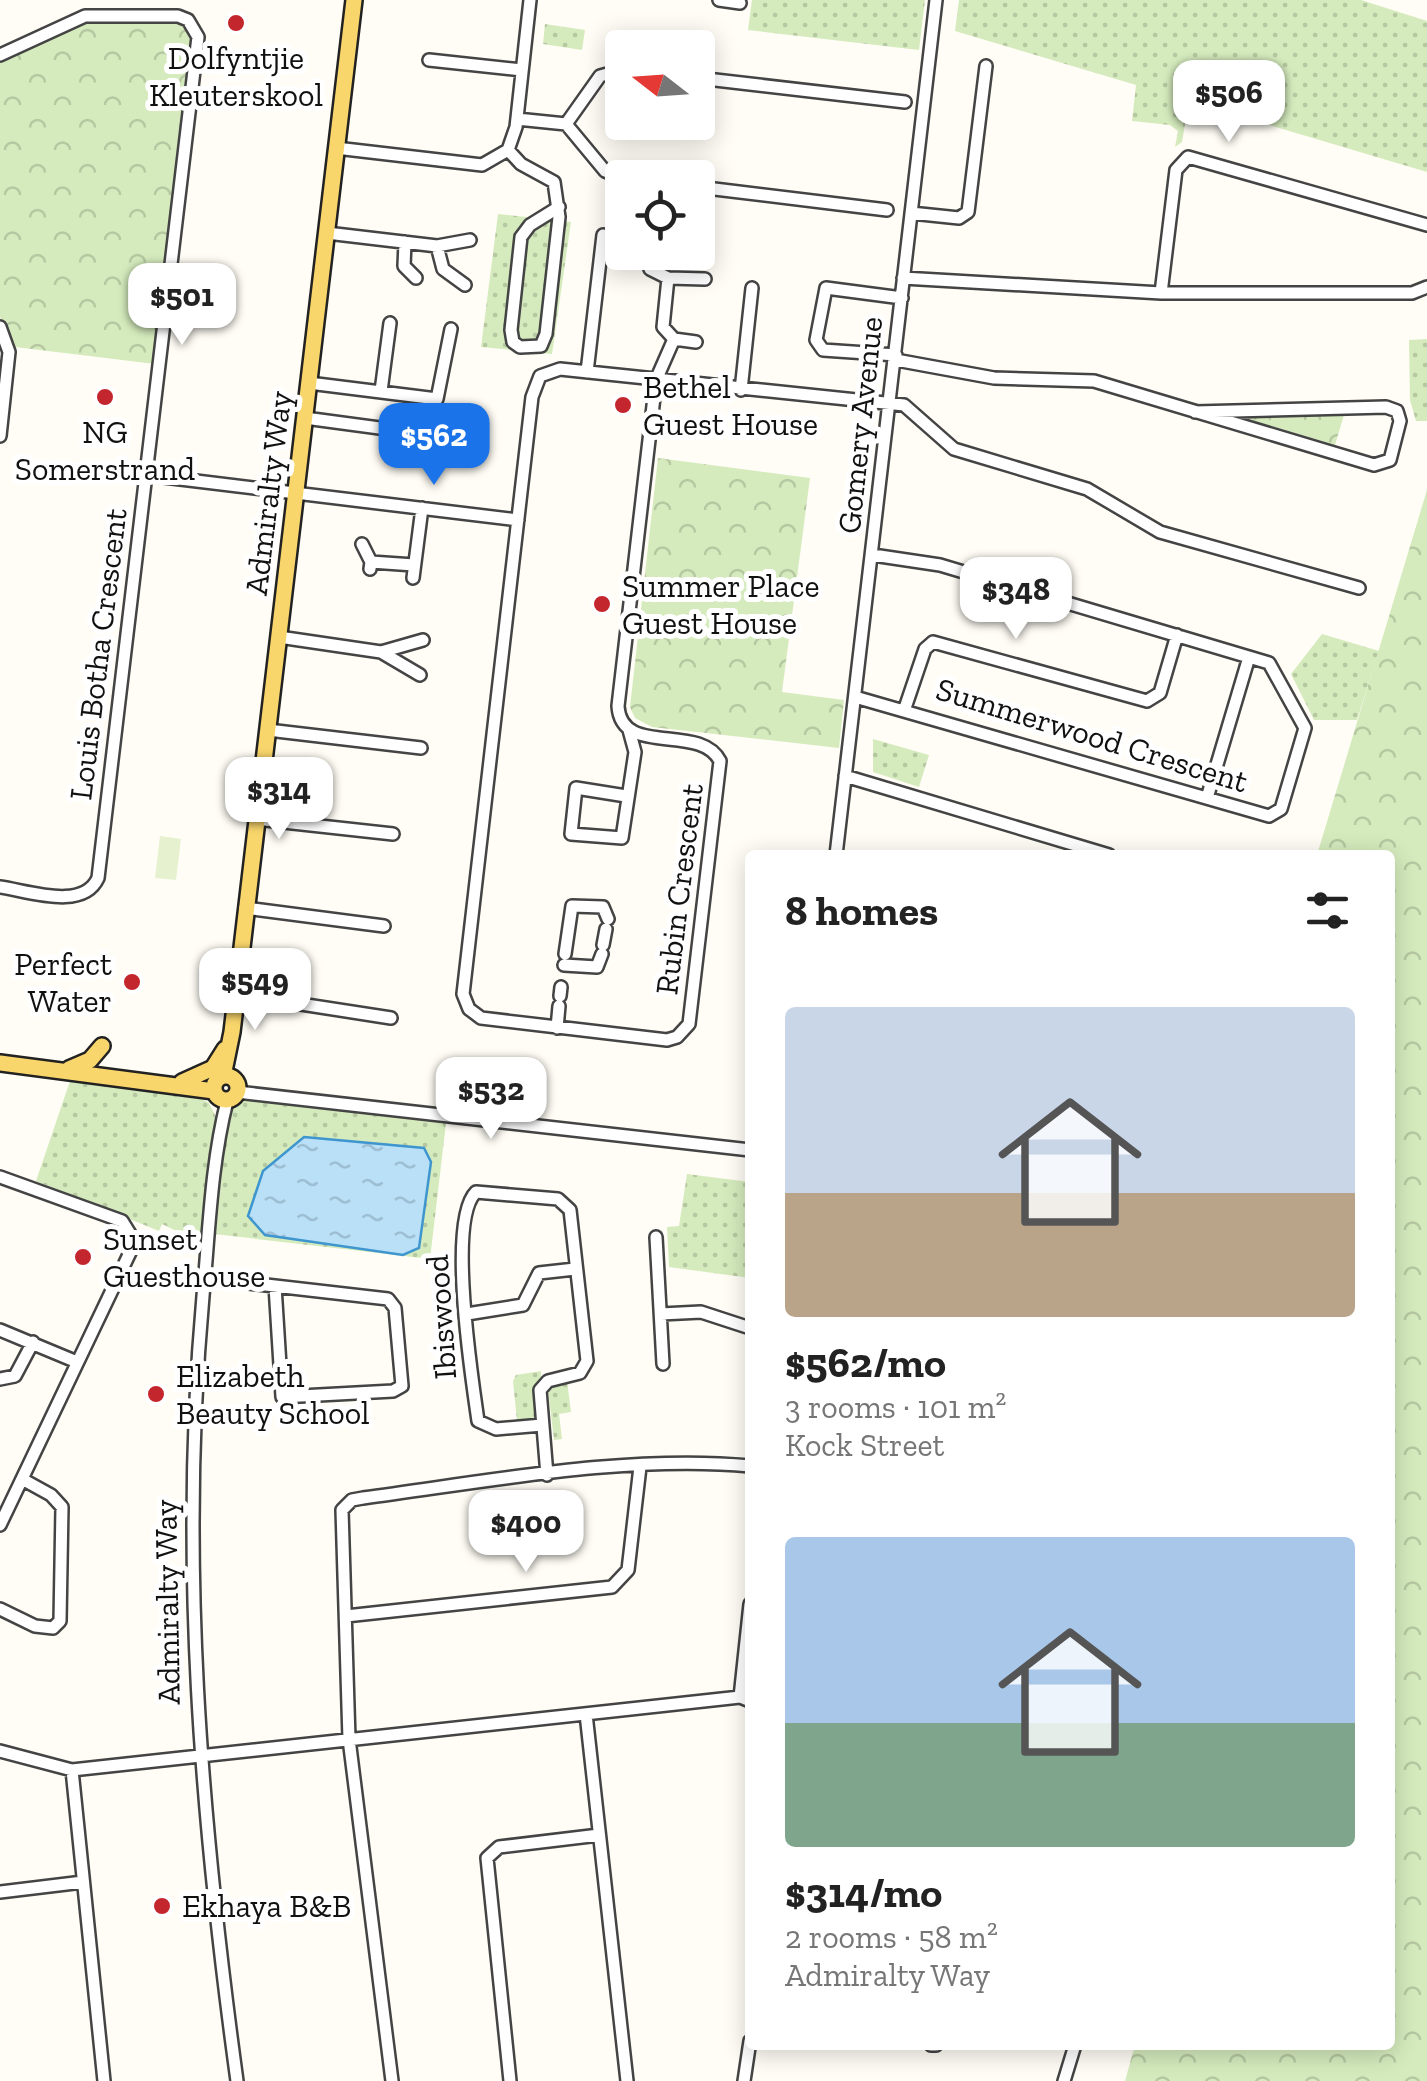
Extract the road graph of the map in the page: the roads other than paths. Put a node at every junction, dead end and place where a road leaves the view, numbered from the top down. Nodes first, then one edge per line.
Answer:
1 (354, 0) edge
2 (530, 0) edge
3 (719, 0) edge
4 (936, 0) edge
5 (740, 2) dead end
6 (0, 55) edge
7 (429, 60) dead end
8 (986, 66) dead end
9 (522, 70) junction
10 (605, 75) edge
11 (715, 80) edge
12 (904, 102) dead end
13 (517, 119) junction
14 (566, 124) junction
15 (336, 148) junction
16 (508, 150) junction
17 (605, 171) edge
18 (715, 188) edge
19 (559, 207) junction
20 (887, 210) dead end
21 (910, 213) junction
22 (1427, 226) edge
23 (327, 233) junction
24 (603, 235) dead end
25 (470, 240) dead end
26 (405, 242) junction
27 (436, 246) junction
28 (652, 270) edge
29 (416, 278) dead end
30 (668, 278) junction
31 (904, 278) junction
32 (705, 279) dead end
33 (464, 286) dead end
34 (1427, 287) edge
35 (752, 288) dead end
36 (1161, 293) junction
37 (902, 298) junction
38 (390, 324) dead end
39 (0, 327) edge
40 (450, 329) dead end
41 (674, 338) junction
42 (696, 342) dead end
43 (896, 358) junction
44 (588, 372) junction
45 (656, 380) junction
46 (309, 384) junction
47 (741, 390) junction
48 (382, 391) junction
49 (890, 403) junction
50 (1195, 412) junction
51 (305, 418) junction
52 (393, 430) junction
53 (0, 436) edge
54 (146, 476) junction
55 (296, 492) junction
56 (422, 508) junction
57 (518, 520) junction
58 (362, 544) dead end
59 (872, 555) junction
60 (1359, 588) dead end
61 (1177, 636) junction
62 (279, 637) junction
63 (424, 640) dead end
64 (381, 652) junction
65 (1249, 657) junction
66 (420, 675) dead end
67 (855, 697) junction
68 (905, 708) junction
69 (268, 730) junction
70 (628, 730) junction
71 (421, 748) dead end
72 (845, 776) junction
73 (626, 796) junction
74 (1206, 798) junction
75 (258, 817) junction
76 (393, 834) dead end
77 (837, 850) edge
78 (1092, 850) edge
79 (0, 887) edge
80 (249, 909) junction
81 (384, 926) dead end
82 (562, 979) junction
83 (239, 994) junction
84 (391, 1018) dead end
85 (556, 1028) junction
86 (232, 1032) junction
87 (102, 1046) dead end
88 (0, 1062) edge
89 (60, 1070) junction
90 (187, 1085) junction
91 (224, 1089) junction
92 (745, 1149) edge
93 (0, 1177) edge
94 (656, 1237) dead end
95 (575, 1269) junction
96 (204, 1278) junction
97 (275, 1286) junction
98 (467, 1314) junction
99 (661, 1314) junction
100 (745, 1326) edge
101 (0, 1330) edge
102 (33, 1342) junction
103 (77, 1362) junction
104 (663, 1364) dead end
105 (0, 1379) edge
106 (542, 1425) junction
107 (745, 1466) edge
108 (640, 1467) junction
109 (547, 1475) junction
110 (22, 1478) junction
111 (0, 1525) edge
112 (0, 1609) edge
113 (346, 1616) junction
114 (745, 1699) edge
115 (586, 1714) junction
116 (349, 1739) junction
117 (0, 1751) edge
118 (198, 1757) junction
119 (72, 1770) junction
120 (599, 1835) junction
121 (83, 1882) junction
122 (0, 1892) edge
123 (749, 2050) edge
124 (1073, 2050) edge
125 (104, 2081) edge
126 (236, 2081) edge
127 (392, 2081) edge
128 (510, 2081) edge
129 (626, 2081) edge
130 (744, 2081) edge
131 (1064, 2081) edge

1 - 15 main road, Admiralty Way
2 - 9 street
3 - 5 street
4 - 21 street, Gomery Avenue
6 - 54 street, Louis Botha Crescent
7 - 9 street
8 - 21 street
9 - 13 street
10 - 14 street
11 - 12 street
13 - 14 street
13 - 16 street
14 - 17 street
15 - 16 street
15 - 23 main road, Admiralty Way
16 - 19 street
18 - 20 street
19 - 19 street
21 - 31 street, Gomery Avenue
22 - 36 street
23 - 26 street
23 - 46 main road, Admiralty Way
24 - 44 street
25 - 27 street
26 - 27 street
26 - 29 street
27 - 33 street
28 - 30 street
30 - 32 street
30 - 41 street
31 - 36 street
31 - 37 street, Gomery Avenue
34 - 36 street
35 - 47 street
37 - 43 street, Gomery Avenue
37 - 43 street
38 - 48 street
39 - 53 street
40 - 48 street
41 - 42 street
41 - 45 street
43 - 49 street, Gomery Avenue
43 - 50 street
44 - 45 street
44 - 57 street, Rubin Crescent
45 - 47 street
45 - 70 street
46 - 48 street
46 - 51 main road, Admiralty Way
47 - 49 street
49 - 59 street, Gomery Avenue
49 - 60 street
50 - 50 street
51 - 52 street
51 - 55 main road, Admiralty Way
52 - 52 street
54 - 55 street
54 - 79 street, Louis Botha Crescent
55 - 56 street
55 - 62 main road, Admiralty Way
56 - 57 street
56 - 58 street
57 - 85 street, Rubin Crescent
59 - 61 street, Summerwood Crescent
59 - 67 street, Gomery Avenue
61 - 65 street, Summerwood Crescent
61 - 68 street
62 - 64 street
62 - 69 main road, Admiralty Way
63 - 64 street
64 - 66 street
65 - 74 street
65 - 74 street, Summerwood Crescent
67 - 68 street, Summerwood Crescent
67 - 72 street, Gomery Avenue
68 - 74 street, Summerwood Crescent
69 - 71 street
69 - 75 main road, Admiralty Way
70 - 73 street
70 - 85 street, Rubin Crescent
72 - 77 street, Gomery Avenue
72 - 78 street
73 - 73 street
75 - 76 street
75 - 80 main road, Admiralty Way
80 - 81 street
80 - 83 main road, Admiralty Way
82 - 82 street
82 - 85 street
83 - 84 street
83 - 86 main road, Admiralty Way
83 - 91 main road, Admiralty Way
86 - 90 main road
86 - 91 main road, Admiralty Way
87 - 89 main road
88 - 89 main road
89 - 90 main road
90 - 91 main road
91 - 92 street
91 - 96 street, Admiralty Way
93 - 103 street
94 - 99 street
95 - 98 street
95 - 98 street, Ibiswood
95 - 106 street, Ibiswood
96 - 97 street
96 - 118 street, Admiralty Way
97 - 97 street
98 - 106 street, Ibiswood
99 - 100 street
99 - 104 street
101 - 102 street
102 - 103 street
102 - 105 street
103 - 110 street
106 - 109 street, Ibiswood
107 - 108 street
108 - 109 street
108 - 113 street
109 - 113 street
110 - 111 street
110 - 112 street
113 - 116 street
114 - 115 street
115 - 116 street
115 - 120 street
116 - 118 street
116 - 127 street
117 - 119 street
118 - 119 street
118 - 126 street, Admiralty Way
119 - 121 street
120 - 128 street
120 - 129 street
121 - 122 street
121 - 125 street
123 - 130 street
124 - 131 street

